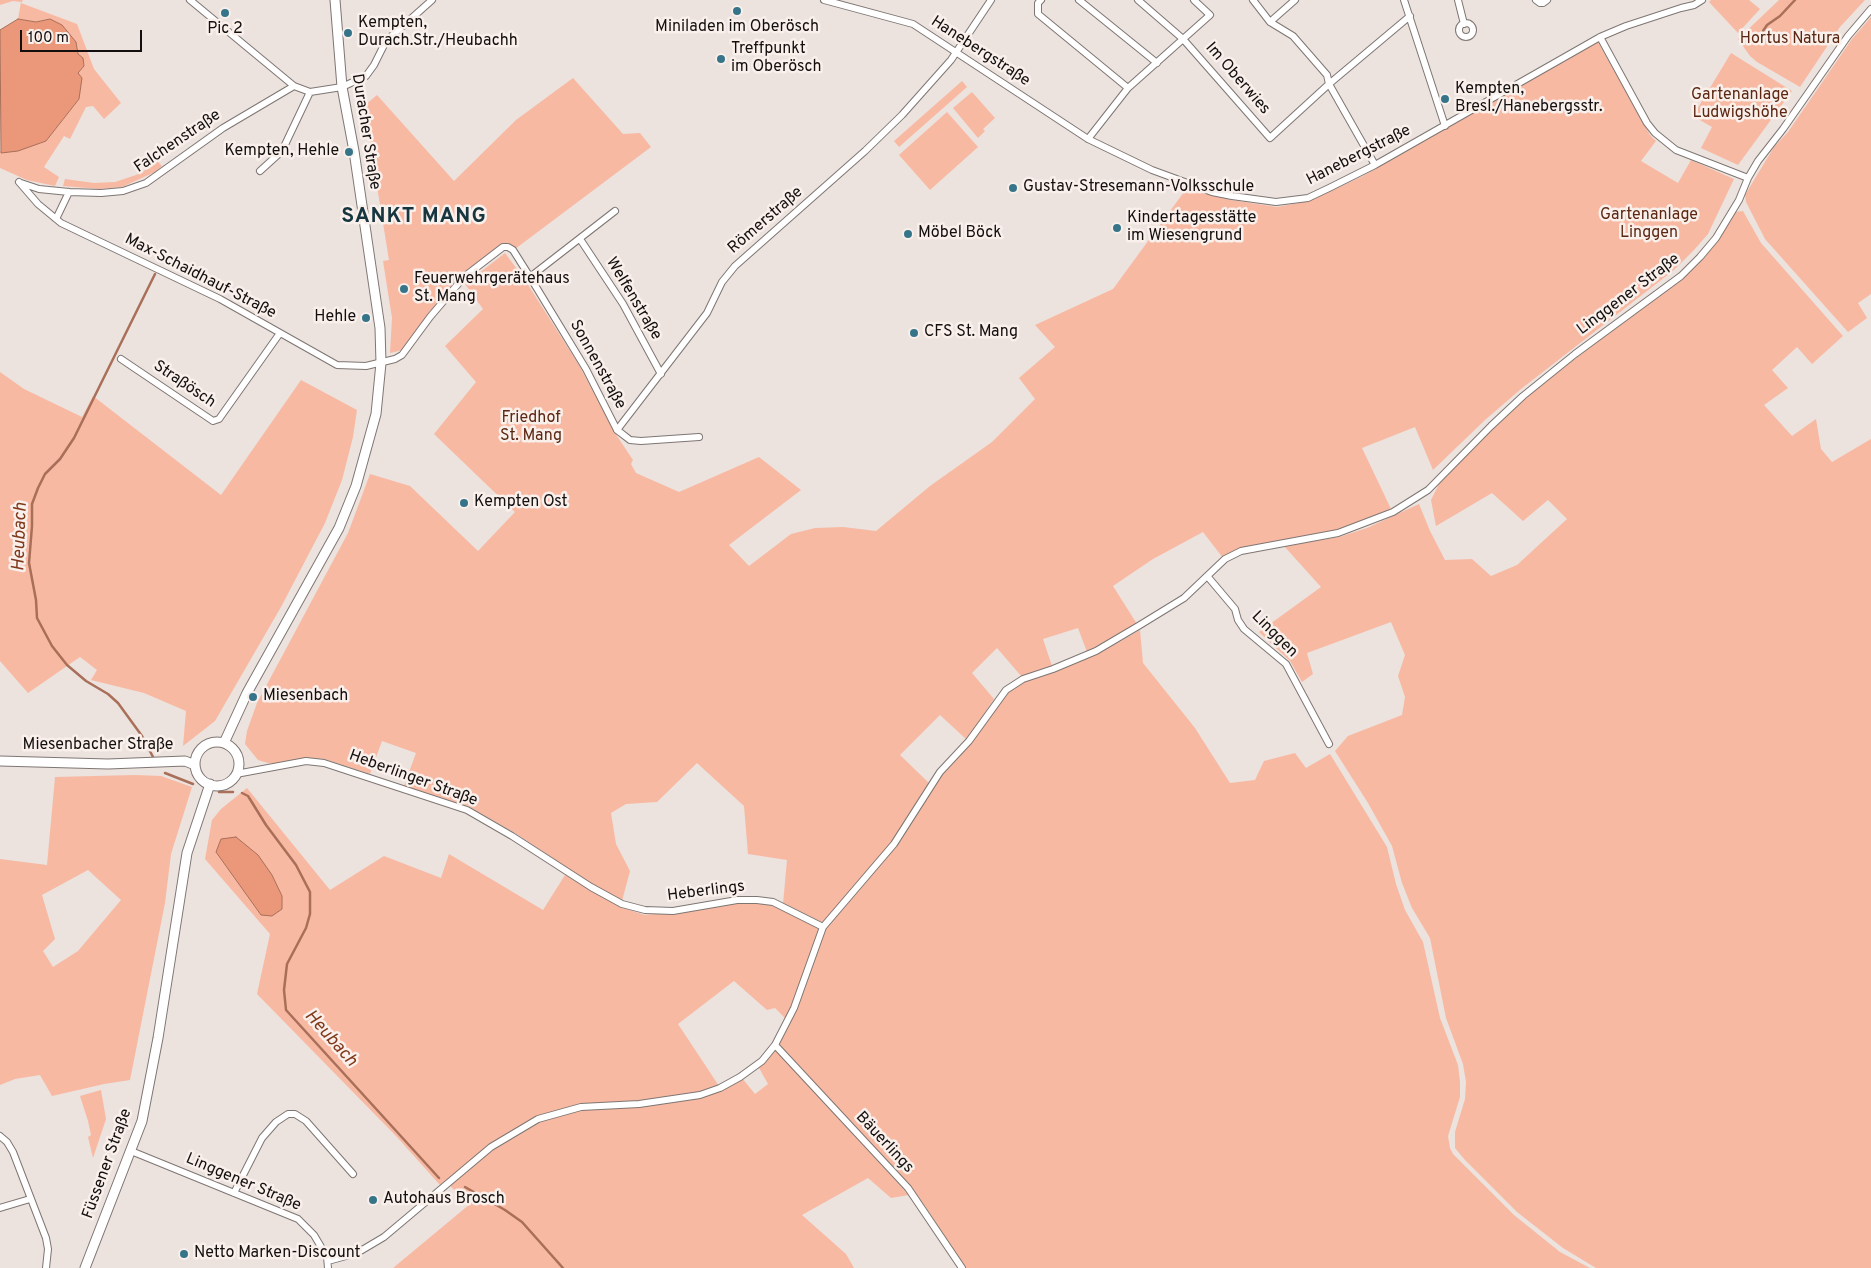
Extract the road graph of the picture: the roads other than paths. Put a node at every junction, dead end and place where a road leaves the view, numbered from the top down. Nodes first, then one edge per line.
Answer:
1 (190, 0) edge
2 (335, 0) edge
3 (432, 0) edge
4 (824, 0) edge
5 (991, 0) edge
6 (1041, 0) edge
7 (1079, 0) edge
8 (1138, 0) edge
9 (1194, 0) edge
10 (1252, 0) edge
11 (1295, 0) edge
12 (1404, 0) edge
13 (1458, 0) edge
14 (1536, 0) edge
15 (1547, 0) edge
16 (1680, 0) edge
17 (1702, 0) edge
18 (1681, 8) junction
19 (1871, 9) edge
20 (1410, 16) junction
21 (1270, 22) junction
22 (1464, 24) dead end
23 (1600, 37) junction
24 (1183, 39) junction
25 (956, 52) junction
26 (1157, 63) junction
27 (1329, 84) junction
28 (294, 86) junction
29 (342, 87) junction
30 (1128, 88) junction
31 (310, 92) junction
32 (1444, 126) junction
33 (1088, 140) junction
34 (1375, 165) junction
35 (260, 171) dead end
36 (1748, 178) junction
37 (19, 182) joint
38 (69, 192) junction
39 (615, 211) dead end
40 (56, 219) junction
41 (580, 239) junction
42 (503, 247) joint
43 (530, 277) junction
44 (280, 333) junction
45 (121, 359) dead end
46 (381, 359) junction
47 (661, 374) junction
48 (617, 430) junction
49 (699, 438) dead end
50 (1208, 576) junction
51 (224, 743) junction
52 (1329, 744) dead end
53 (0, 761) edge
54 (195, 765) junction
55 (236, 774) junction
56 (210, 784) junction
57 (592, 887) joint
58 (823, 927) junction
59 (775, 1045) junction
60 (0, 1136) edge
61 (130, 1151) junction
62 (353, 1174) dead end
63 (234, 1193) junction
64 (30, 1199) junction
65 (0, 1208) edge
66 (328, 1265) edge
67 (46, 1268) edge
68 (85, 1268) edge
69 (962, 1268) edge

1 - 28 street
2 - 29 main road, Duracher Straße
3 - 29 street
4 - 25 street, Hanebergstraße
5 - 25 street, Römerstraße
6 - 30 street
7 - 26 street
8 - 24 street, Im Oberwies
9 - 24 street, Im Oberwies
10 - 21 street
11 - 21 street
12 - 20 street
13 - 22 street
14 - 15 street
16 - 18 street
17 - 18 street, Hanebergstraße
18 - 23 street, Hanebergstraße
19 - 36 street, Linggener Straße
20 - 27 street
20 - 32 street
21 - 27 street
23 - 32 street, Hanebergstraße
23 - 36 street
24 - 26 street, Im Oberwies
24 - 27 street, Im Oberwies
25 - 33 street, Hanebergstraße
25 - 47 street, Römerstraße
26 - 30 street, Im Oberwies
27 - 34 street
28 - 31 street
28 - 38 street, Falchenstraße
29 - 31 street
29 - 46 main road, Duracher Straße
30 - 33 street, Im Oberwies
31 - 35 street
32 - 34 street, Hanebergstraße
33 - 34 street, Hanebergstraße
36 - 50 street, Linggener Straße
37 - 38 street, Falchenstraße
37 - 40 street, Max-Schaidhauf-Straße
38 - 40 street
39 - 41 street
40 - 44 street, Max-Schaidhauf-Straße
41 - 43 street
41 - 47 street, Welfenstraße
42 - 43 street, Sonnenstraße
42 - 46 street, Max-Schaidhauf-Straße
43 - 48 street, Sonnenstraße
44 - 45 street, Straßösch
44 - 46 street, Max-Schaidhauf-Straße
46 - 51 main road, Duracher Straße
47 - 48 street, Römerstraße
48 - 49 street, Sonnenstraße
50 - 52 street, Linggen
50 - 58 street, Linggener Straße
51 - 54 main road
51 - 55 main road
53 - 54 main road, Miesenbacher Straße
54 - 56 main road
55 - 56 main road
55 - 57 street, Heberlinger Straße
56 - 61 main road, Füssener Straße
57 - 58 street, Heberlings
58 - 59 street
59 - 66 street
59 - 69 street, Bäuerlings
60 - 64 street
61 - 63 street, Linggener Straße
61 - 68 main road, Füssener Straße
62 - 63 street
63 - 66 street, Linggener Straße
64 - 65 street
64 - 67 street

